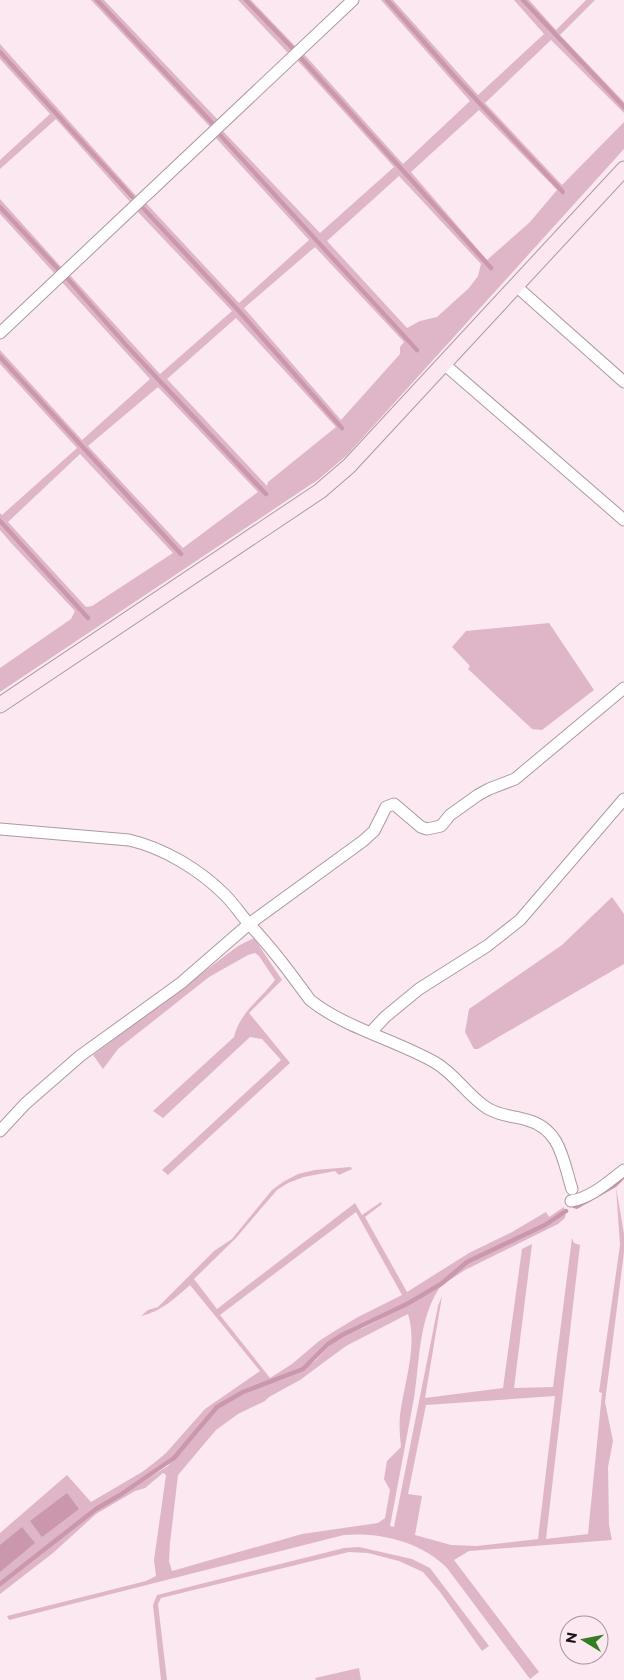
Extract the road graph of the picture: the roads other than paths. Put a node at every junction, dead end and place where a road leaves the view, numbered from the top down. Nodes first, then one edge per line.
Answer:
1 (353, 0) edge
2 (624, 169) edge
3 (516, 286) junction
4 (0, 333) edge
5 (444, 364) junction
6 (624, 382) edge
7 (624, 520) edge
8 (624, 688) edge
9 (0, 705) edge
10 (624, 799) edge
11 (0, 829) edge
12 (249, 924) junction
13 (370, 1032) junction
14 (0, 1131) edge
15 (624, 1170) edge
16 (572, 1189) dead end
17 (571, 1201) dead end

1 - 4 street
2 - 3 street
3 - 5 street
3 - 6 street
5 - 7 street
5 - 9 street
8 - 12 street
10 - 13 street
11 - 12 street
12 - 13 street
12 - 14 street
13 - 16 street
15 - 17 street

